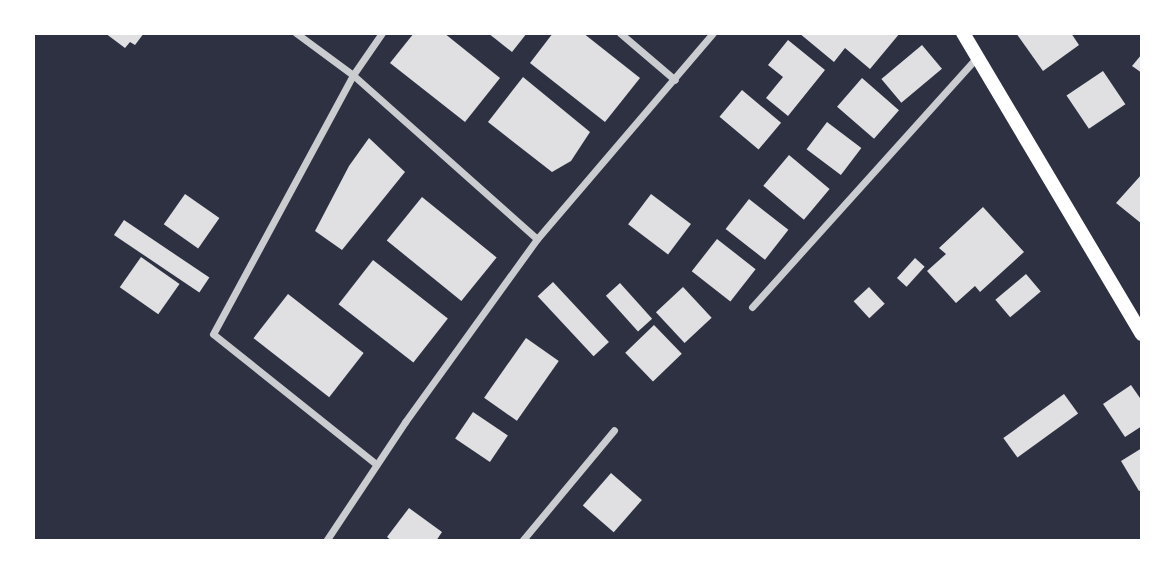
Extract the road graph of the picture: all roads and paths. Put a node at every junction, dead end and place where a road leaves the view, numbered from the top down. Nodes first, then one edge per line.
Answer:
1 (296, 33) edge
2 (382, 33) edge
3 (620, 33) edge
4 (713, 33) edge
5 (962, 33) edge
6 (976, 58) junction
7 (353, 75) junction
8 (675, 80) junction
9 (537, 239) junction
10 (752, 307) dead end
11 (1142, 334) edge
12 (614, 430) dead end
13 (376, 464) junction
14 (326, 541) edge
15 (522, 541) edge

1 - 7 street
2 - 7 street
3 - 8 street
4 - 8 street
5 - 6 main road
6 - 10 street
6 - 11 main road
7 - 9 street
7 - 13 street
8 - 9 street
9 - 13 street
12 - 15 street
13 - 14 street

